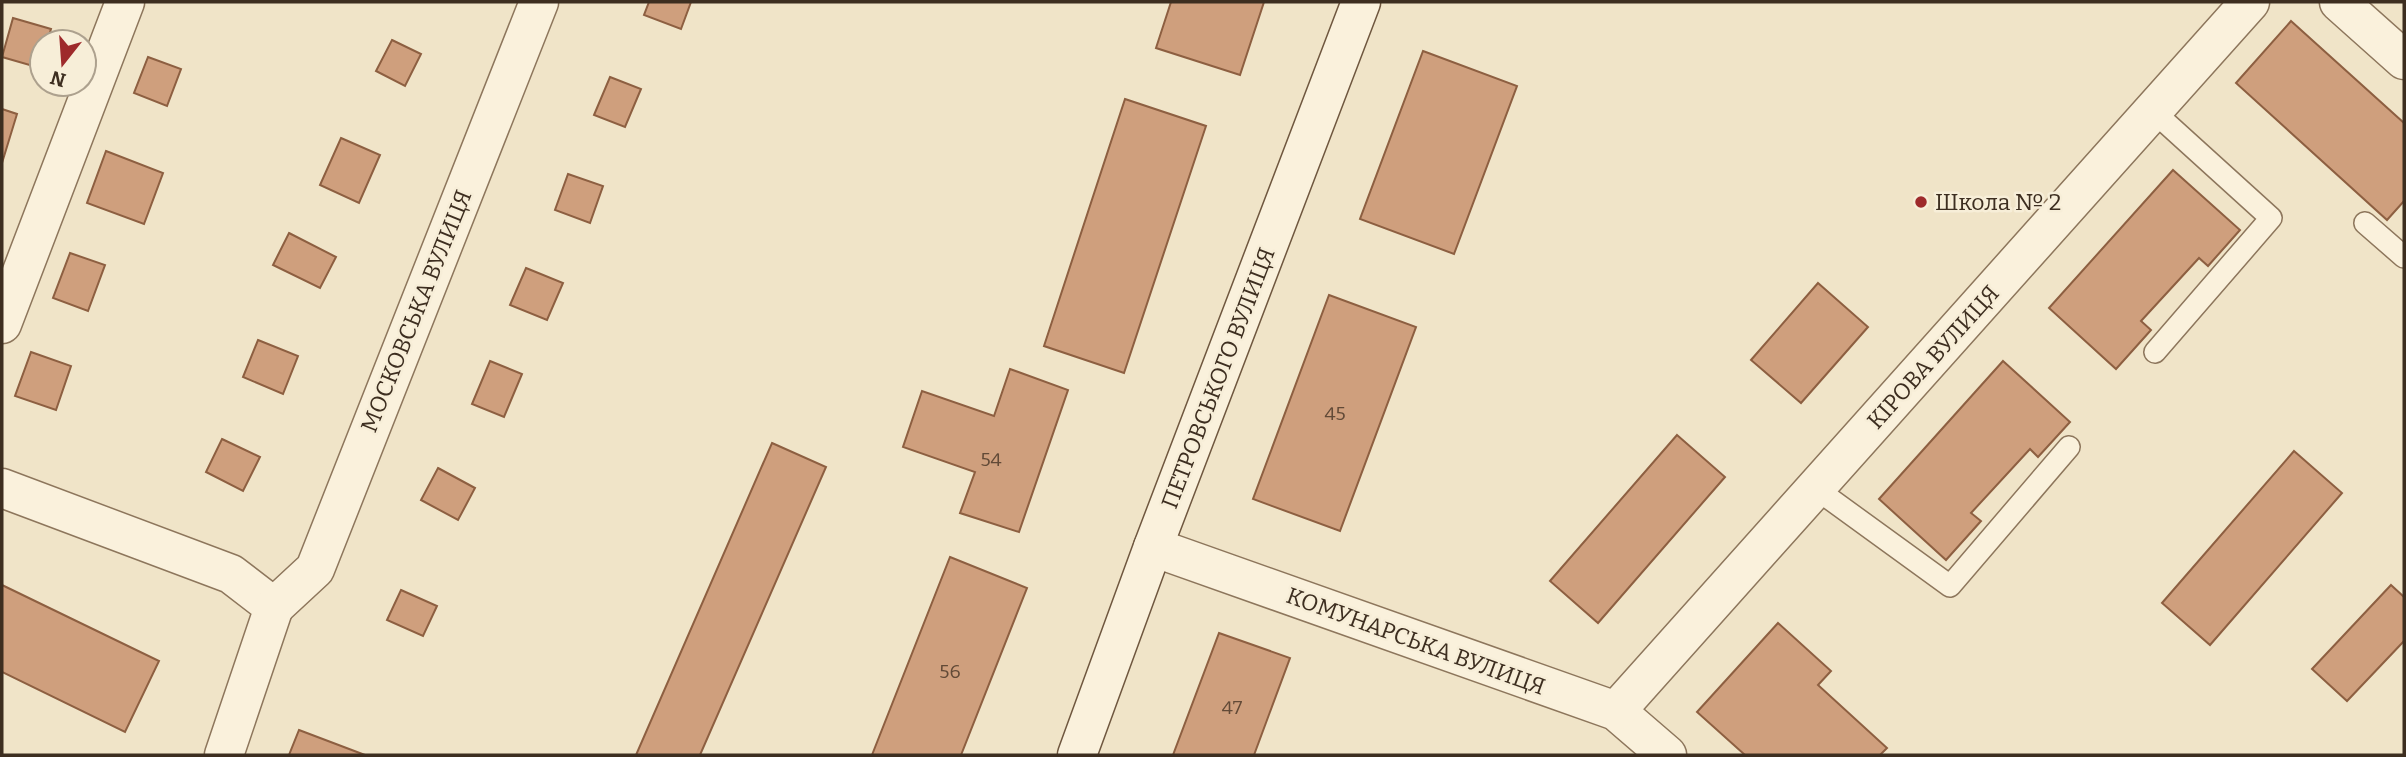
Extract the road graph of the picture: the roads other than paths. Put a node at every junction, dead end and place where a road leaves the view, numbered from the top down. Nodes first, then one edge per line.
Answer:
1 (125, 2) edge
2 (539, 2) edge
3 (1360, 2) edge
4 (2250, 2) edge
5 (2339, 2) edge
6 (2404, 60) edge
7 (2153, 111) junction
8 (2365, 223) dead end
9 (2404, 257) edge
10 (2, 324) edge
11 (2155, 352) dead end
12 (2069, 447) dead end
13 (2, 488) edge
14 (1815, 488) junction
15 (1153, 547) junction
16 (274, 607) junction
17 (1615, 711) junction
18 (224, 755) edge
19 (1077, 755) edge
20 (1667, 755) edge

1 - 10 street
2 - 16 street, МОСКОВСЬКА ВУЛИЦЯ
3 - 15 street, ПЕТРОВСЬКОГО ВУЛИЦЯ
4 - 7 street, КІРОВА ВУЛИЦЯ
5 - 6 street
7 - 11 lane
7 - 14 street, КІРОВА ВУЛИЦЯ
8 - 9 lane
12 - 14 lane
13 - 16 street
14 - 17 street, КІРОВА ВУЛИЦЯ
15 - 17 street, КОМУНАРСЬКА ВУЛИЦЯ
15 - 19 street, ПЕТРОВСЬКОГО ВУЛИЦЯ
16 - 18 street
17 - 20 street, КОМУНАРСЬКА ВУЛИЦЯ

